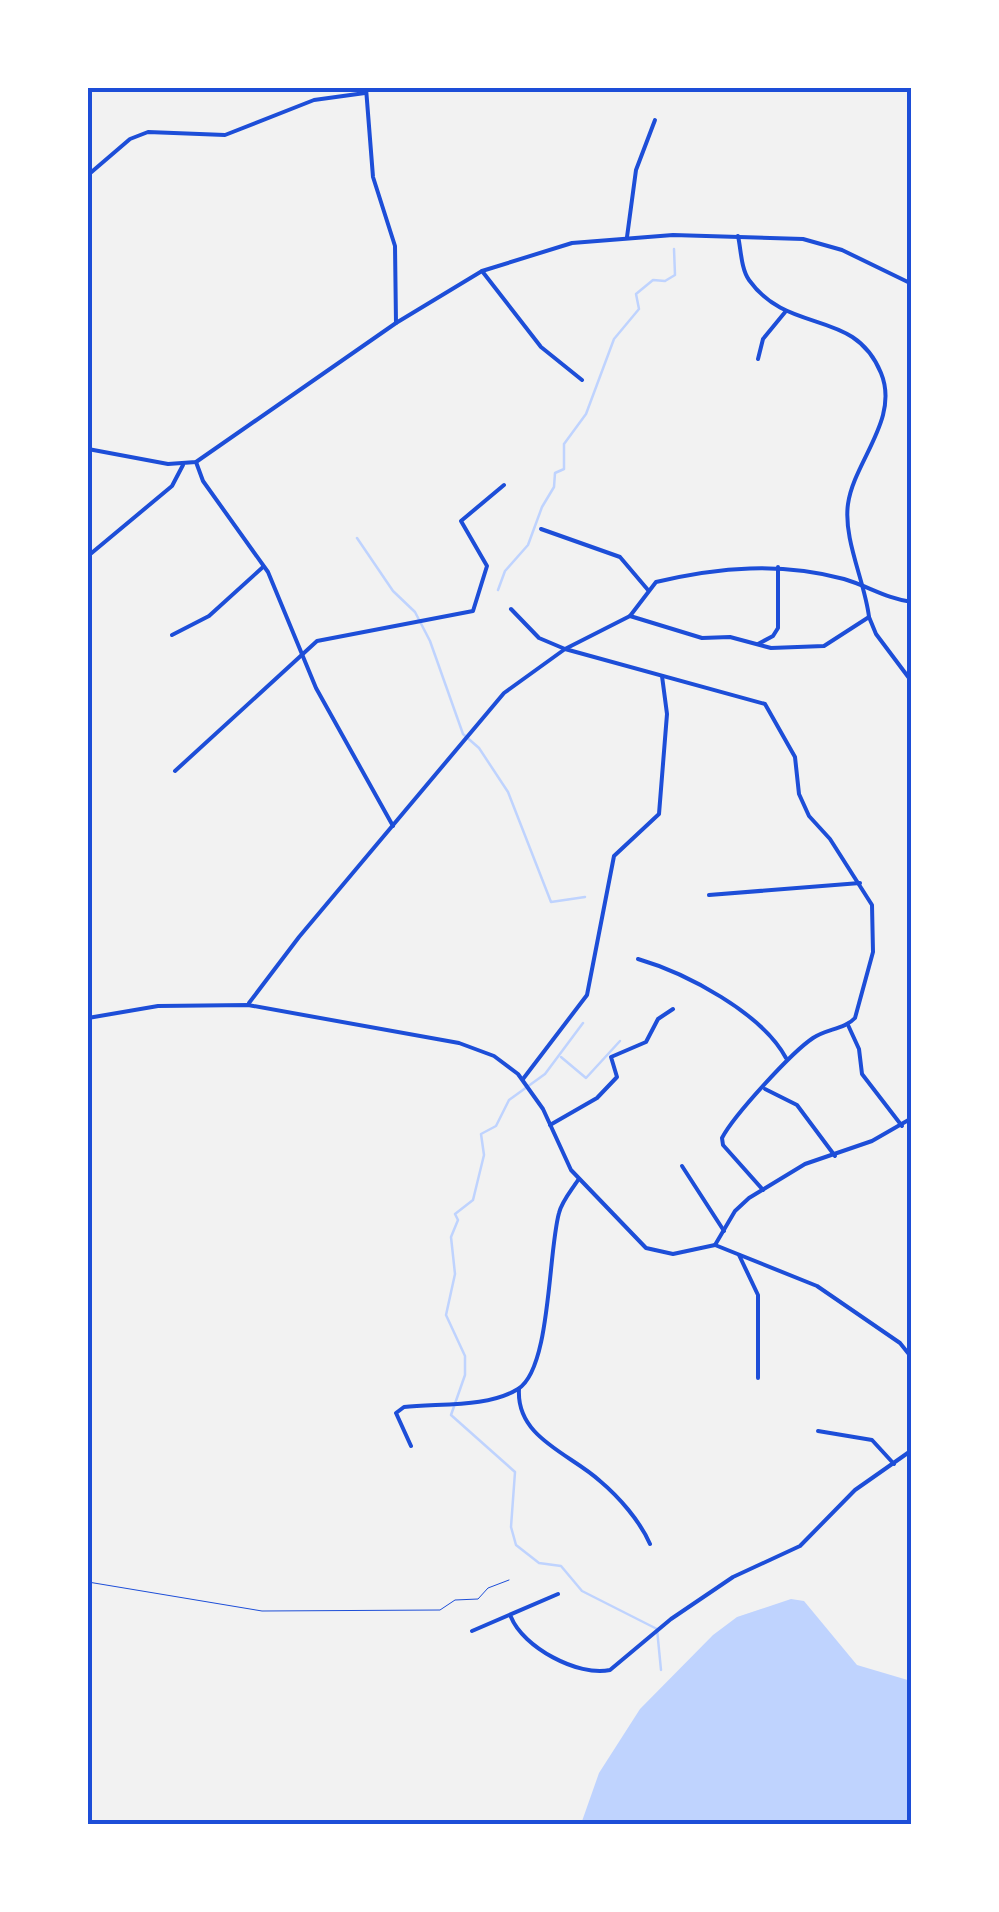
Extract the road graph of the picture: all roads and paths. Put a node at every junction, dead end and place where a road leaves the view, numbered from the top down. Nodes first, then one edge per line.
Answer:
1 (365, 90) edge
2 (656, 120) dead end
3 (88, 174) edge
4 (626, 236) junction
5 (738, 236) junction
6 (482, 271) junction
7 (912, 284) edge
8 (786, 311) junction
9 (396, 324) junction
10 (758, 359) dead end
11 (582, 380) dead end
12 (88, 448) edge
13 (196, 462) junction
14 (184, 466) junction
15 (504, 486) dead end
16 (541, 530) dead end
17 (88, 556) edge
18 (264, 567) junction
19 (778, 567) junction
20 (865, 587) junction
21 (648, 590) junction
22 (912, 602) edge
23 (510, 609) dead end
24 (630, 616) junction
25 (869, 616) junction
26 (172, 636) dead end
27 (758, 644) junction
28 (565, 649) junction
29 (300, 653) junction
30 (662, 676) junction
31 (912, 682) edge
32 (175, 771) dead end
33 (393, 826) junction
34 (860, 883) junction
35 (708, 894) dead end
36 (638, 959) dead end
37 (248, 1005) junction
38 (673, 1009) dead end
39 (88, 1018) edge
40 (848, 1025) junction
41 (786, 1058) junction
42 (522, 1079) junction
43 (764, 1089) junction
44 (912, 1118) edge
45 (550, 1125) junction
46 (902, 1126) junction
47 (835, 1156) junction
48 (682, 1166) dead end
49 (579, 1180) junction
50 (763, 1190) junction
51 (724, 1230) junction
52 (715, 1245) junction
53 (739, 1256) junction
54 (912, 1358) edge
55 (758, 1378) dead end
56 (519, 1389) junction
57 (818, 1432) dead end
58 (410, 1446) dead end
59 (912, 1450) edge
60 (894, 1464) junction
61 (650, 1544) dead end
62 (509, 1580) dead end
63 (88, 1582) edge
64 (558, 1594) dead end
65 (512, 1617) junction
66 (472, 1631) dead end

1 - 3 street
1 - 9 street
2 - 4 street
4 - 5 street
4 - 6 street
5 - 7 street
5 - 8 street
6 - 9 street
6 - 11 street
8 - 10 street
8 - 20 street
9 - 13 street
12 - 14 street
13 - 14 street
13 - 18 street
14 - 17 street
15 - 29 street
16 - 21 street
18 - 26 street
18 - 29 street
19 - 20 street
19 - 21 street
19 - 27 street
20 - 22 street
20 - 25 street
21 - 24 street
23 - 28 street
24 - 27 street
24 - 28 street
25 - 27 street
25 - 31 street
28 - 30 street
28 - 33 street
29 - 32 street
29 - 33 street
30 - 34 street
30 - 42 street
33 - 37 street
34 - 35 street
34 - 40 street
36 - 41 street
37 - 39 street
37 - 42 street
38 - 45 street
40 - 41 street
40 - 46 street
41 - 43 street
42 - 45 street
43 - 47 street
43 - 50 street
44 - 46 street
45 - 49 street
46 - 47 street
47 - 50 street
48 - 51 street
49 - 52 street
49 - 56 street
50 - 51 street
51 - 52 street
52 - 53 street
53 - 54 street
53 - 55 street
56 - 58 street
56 - 61 street
57 - 60 street
59 - 60 street
60 - 65 street
62 - 63 path
64 - 65 street
65 - 66 street

